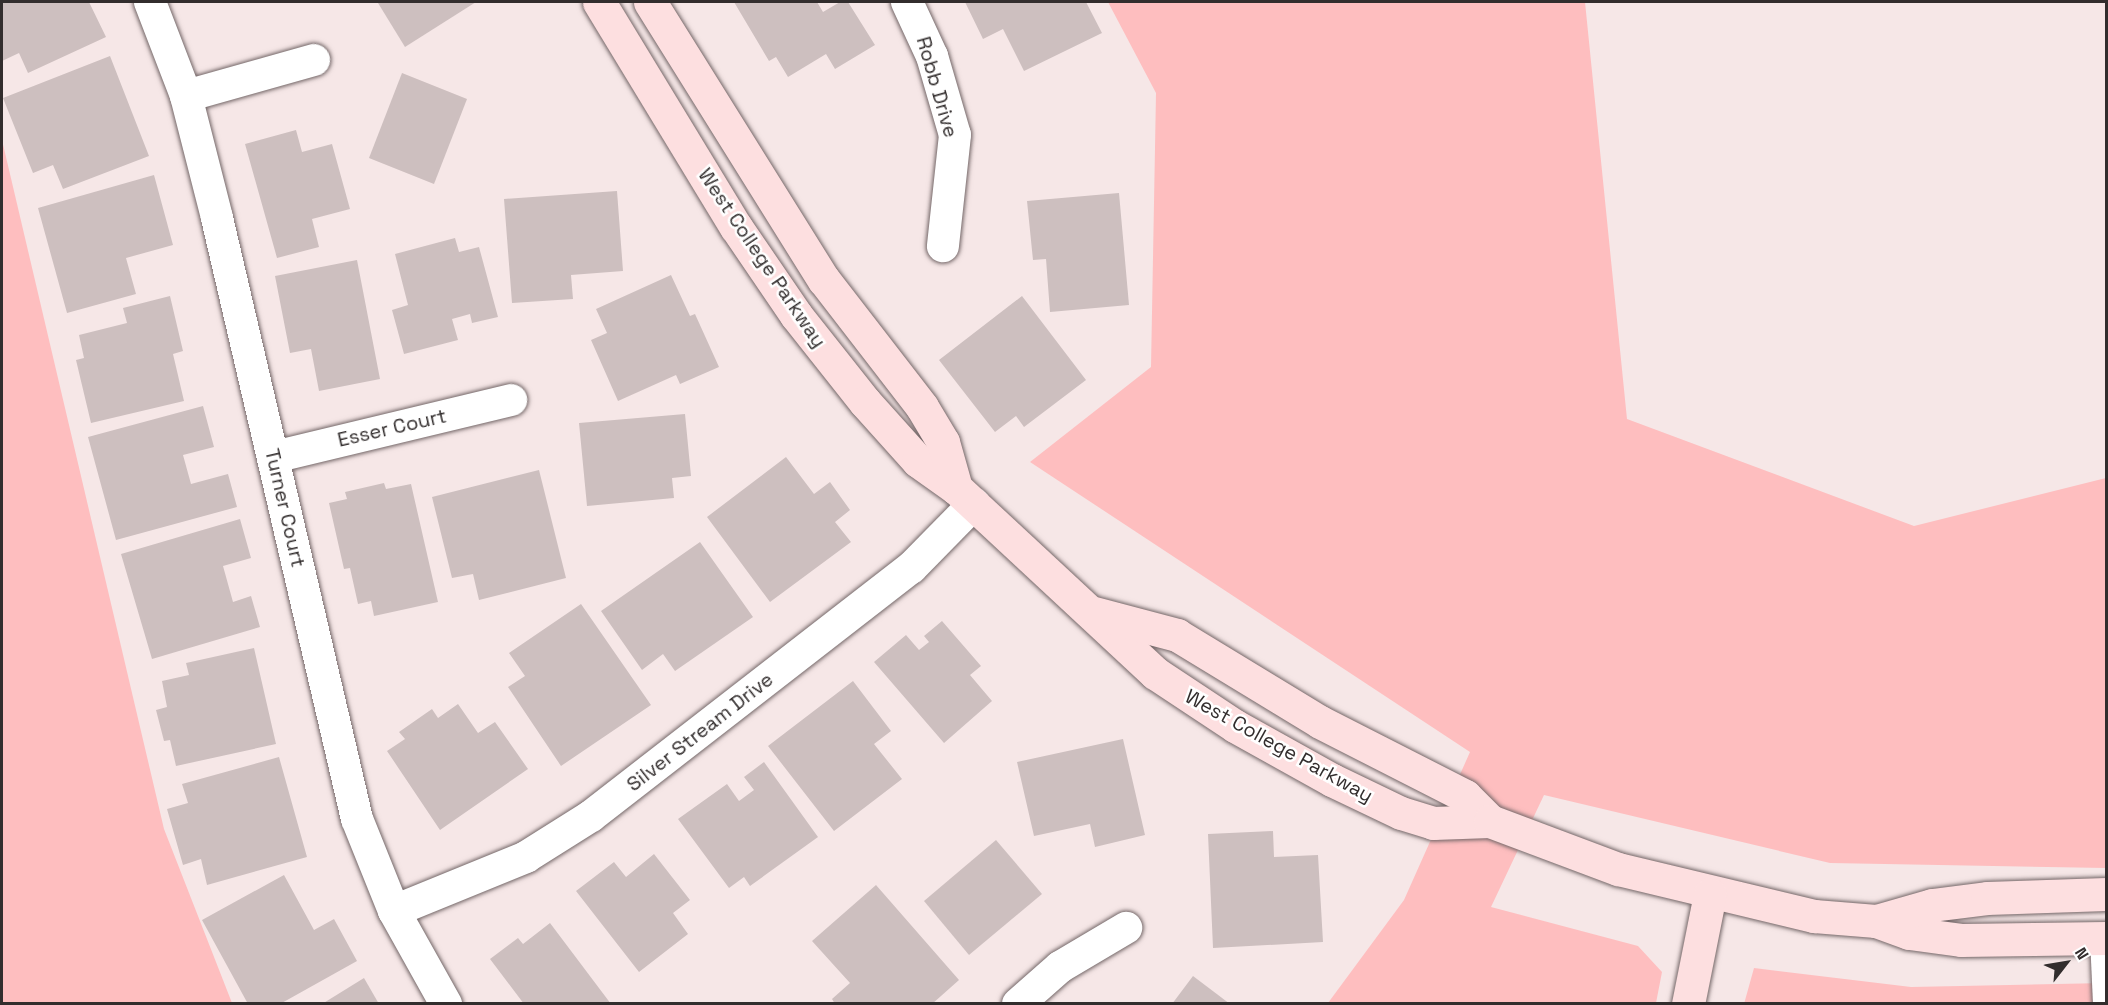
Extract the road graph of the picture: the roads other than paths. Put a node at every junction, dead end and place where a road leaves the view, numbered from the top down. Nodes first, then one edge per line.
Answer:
1 (150, 2) edge
2 (599, 2) edge
3 (650, 2) edge
4 (908, 2) edge
5 (314, 60) dead end
6 (186, 96) junction
7 (943, 246) dead end
8 (511, 400) dead end
9 (274, 457) junction
10 (965, 496) junction
11 (1094, 613) junction
12 (1490, 821) junction
13 (1710, 894) junction
14 (2106, 894) edge
15 (394, 911) junction
16 (1876, 921) junction
17 (1126, 928) dead end
18 (2102, 938) edge
19 (446, 1004) edge
20 (1018, 1004) edge
21 (1688, 1004) edge
22 (2101, 1004) edge

1 - 6 street, Turner Court
2 - 10 street, West College Parkway
3 - 10 street, West College Parkway
4 - 7 street, Robb Drive
5 - 6 street
6 - 9 street, Turner Court
8 - 9 street, Esser Court
9 - 15 street, Turner Court
10 - 11 street, West College Parkway
10 - 15 street, Silver Stream Drive
11 - 12 street, West College Parkway
11 - 12 street, West College Parkway
12 - 13 street, West College Parkway
13 - 16 street, West College Parkway
13 - 21 street
14 - 16 street, West College Parkway
15 - 19 street, Turner Court
16 - 18 street, West College Parkway
17 - 20 street
18 - 22 lane

